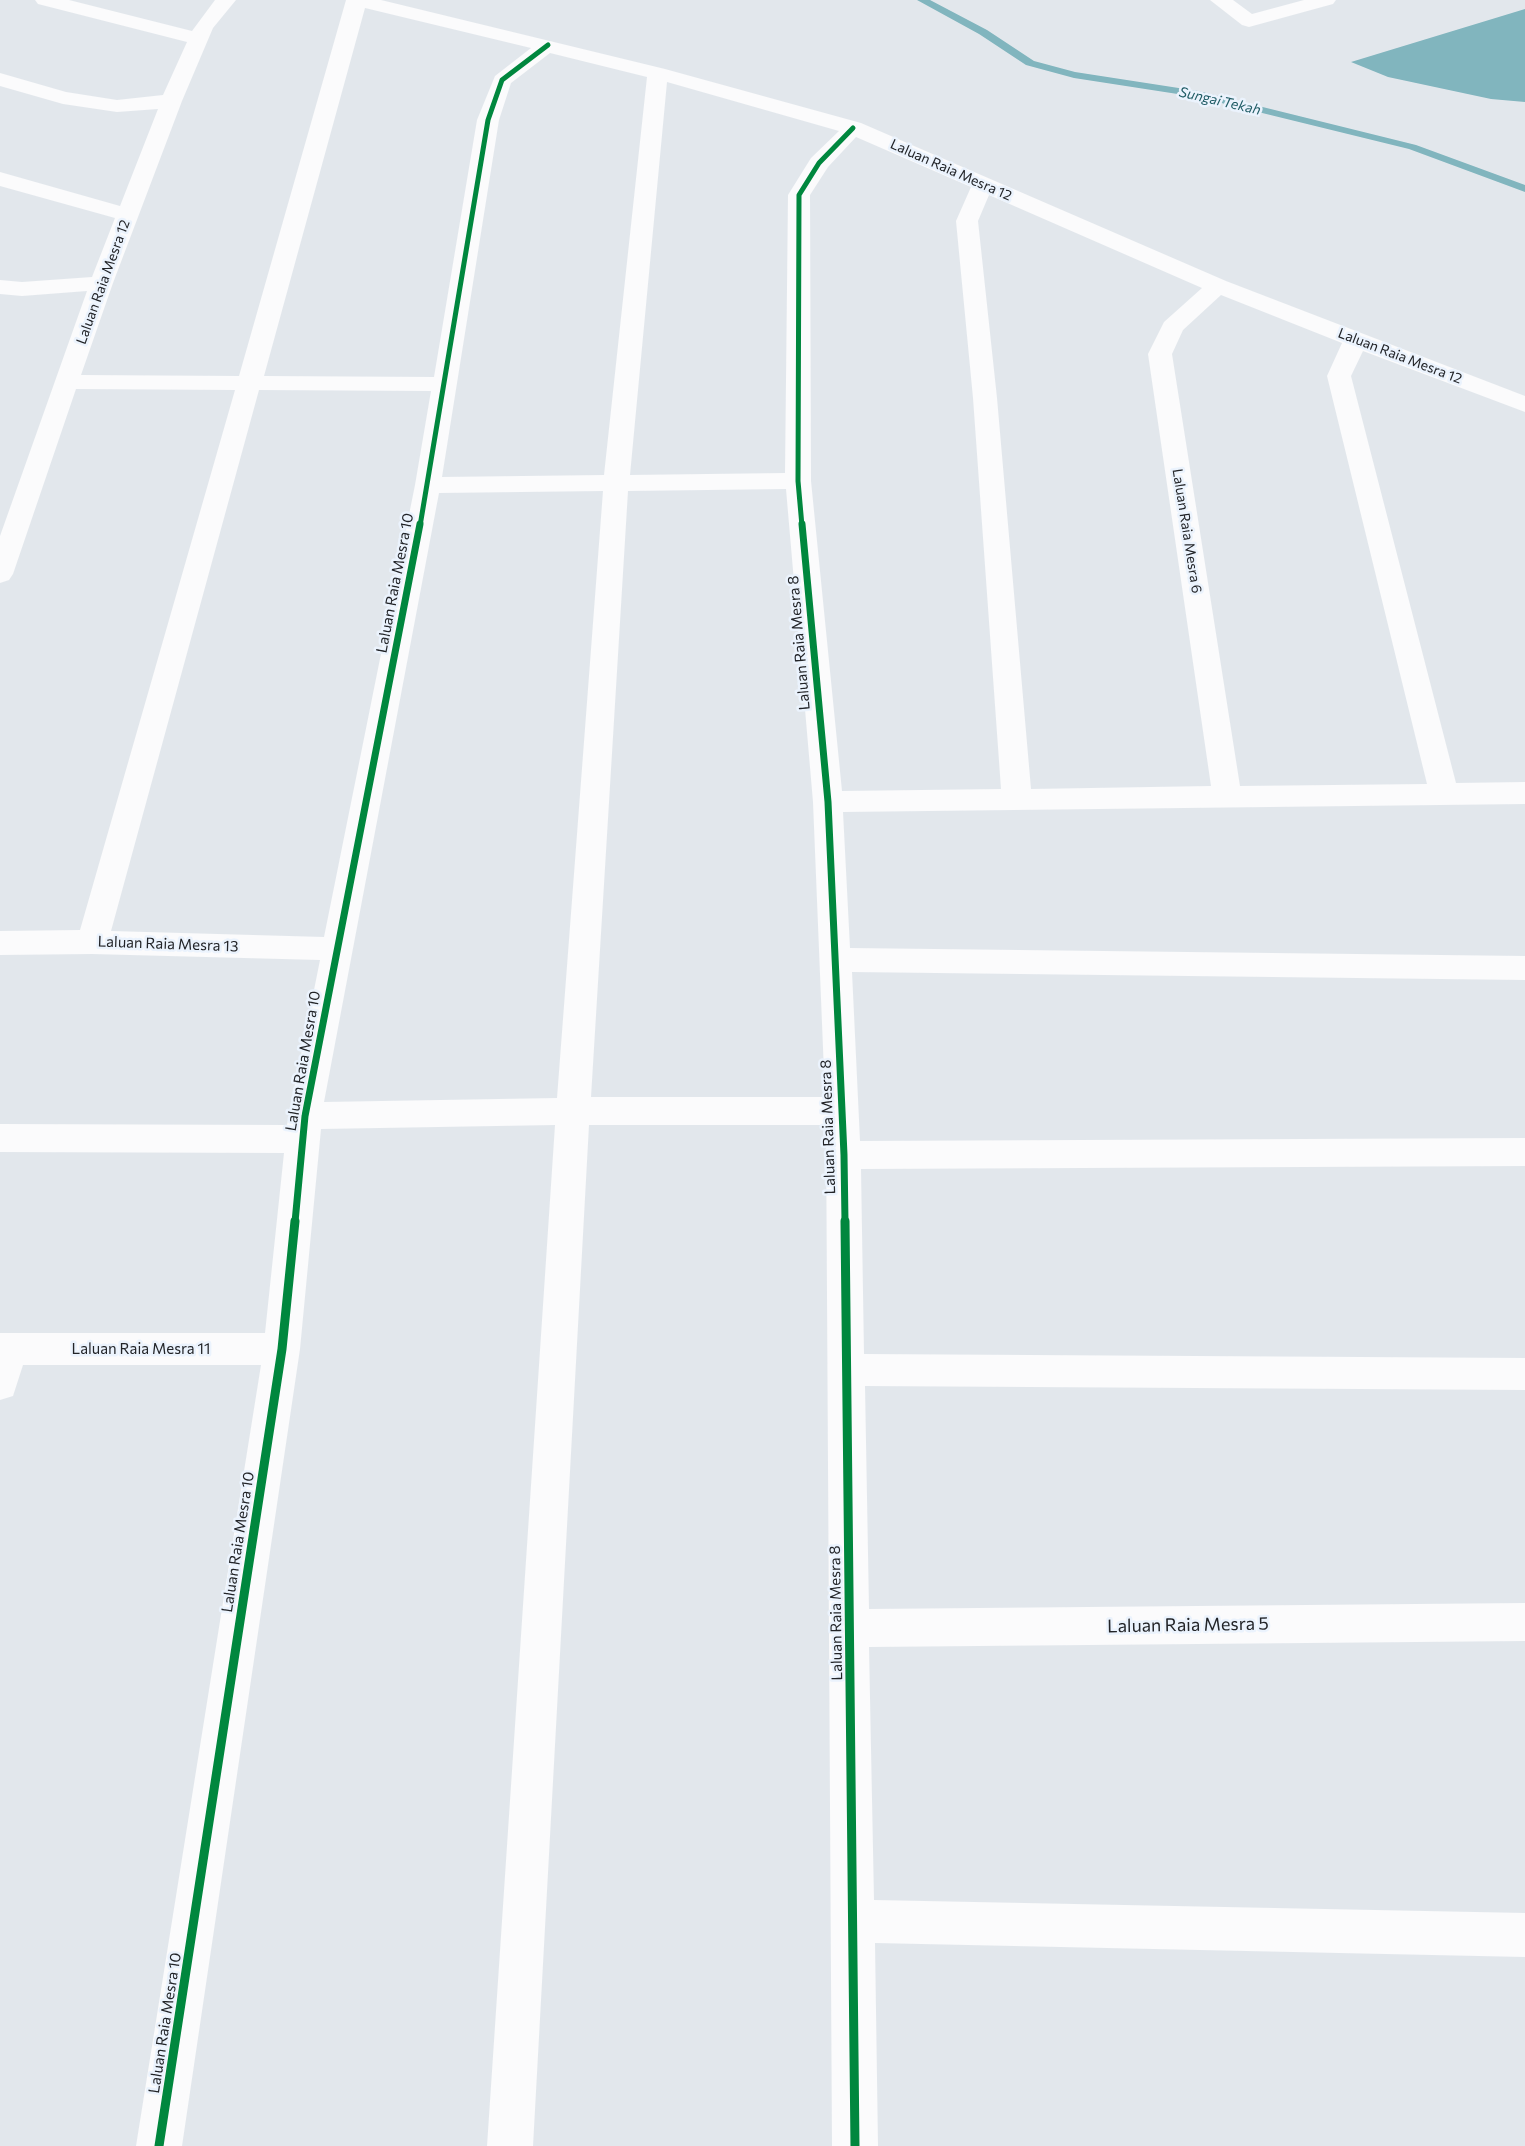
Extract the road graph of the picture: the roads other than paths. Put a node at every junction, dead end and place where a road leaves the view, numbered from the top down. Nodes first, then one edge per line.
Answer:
1 (45, 0) edge
2 (226, 0) edge
3 (357, 0) edge
4 (1220, 0) edge
5 (1326, 0) edge
6 (198, 39) junction
7 (548, 45) junction
8 (658, 73) junction
9 (0, 80) edge
10 (171, 101) junction
11 (853, 128) junction
12 (0, 179) edge
13 (983, 184) junction
14 (127, 215) junction
15 (101, 283) junction
16 (1218, 286) junction
17 (0, 287) edge
18 (1356, 339) junction
19 (67, 382) junction
20 (250, 384) junction
21 (443, 384) junction
22 (1525, 405) edge
23 (798, 481) junction
24 (616, 483) junction
25 (428, 485) junction
26 (4, 548) edge
27 (0, 574) edge
28 (1525, 793) edge
29 (1444, 794) junction
30 (1227, 797) junction
31 (1017, 800) junction
32 (828, 802) junction
33 (92, 942) junction
34 (0, 943) edge
35 (337, 949) junction
36 (835, 960) junction
37 (1525, 968) edge
38 (573, 1110) junction
39 (842, 1111) junction
40 (304, 1128) junction
41 (0, 1138) edge
42 (1525, 1152) edge
43 (844, 1155) junction
44 (4, 1349) edge
45 (282, 1349) junction
46 (846, 1370) junction
47 (1525, 1374) edge
48 (0, 1384) edge
49 (1525, 1622) edge
50 (850, 1628) junction
51 (853, 1921) junction
52 (1525, 1935) edge
53 (159, 2146) edge
54 (510, 2146) edge
55 (855, 2146) edge

1 - 6 street
2 - 6 street, Laluan Raia Mesra 12
3 - 7 street, Laluan Raia Mesra 12
3 - 20 street
4 - 5 street
6 - 10 street, Laluan Raia Mesra 12
7 - 8 street, Laluan Raia Mesra 12
7 - 21 street, Laluan Raia Mesra 10
8 - 11 street, Laluan Raia Mesra 12
8 - 24 street
9 - 10 street
10 - 14 street, Laluan Raia Mesra 12
11 - 13 street, Laluan Raia Mesra 12
11 - 23 street, Laluan Raia Mesra 8
12 - 14 street
13 - 16 street, Laluan Raia Mesra 12
13 - 31 street
14 - 15 street, Laluan Raia Mesra 12
15 - 17 street
15 - 19 street, Laluan Raia Mesra 12
16 - 18 street, Laluan Raia Mesra 12
16 - 30 street, Laluan Raia Mesra 6
18 - 22 street, Laluan Raia Mesra 12
18 - 29 street
19 - 20 street
19 - 26 street, Laluan Raia Mesra 12
20 - 21 street
20 - 33 street
21 - 25 street, Laluan Raia Mesra 10
23 - 24 street
23 - 32 street, Laluan Raia Mesra 8
24 - 25 street
24 - 38 street
25 - 35 street, Laluan Raia Mesra 10
26 - 27 street, Laluan Raia Mesra 12
28 - 29 street
29 - 30 street
30 - 31 street
31 - 32 street
32 - 36 street, Laluan Raia Mesra 8
33 - 34 street, Laluan Raia Mesra 13
33 - 35 street, Laluan Raia Mesra 13
35 - 40 street, Laluan Raia Mesra 10
36 - 37 street
36 - 39 street, Laluan Raia Mesra 8
38 - 39 street
38 - 40 street
38 - 54 street
39 - 43 street, Laluan Raia Mesra 8
40 - 41 street
40 - 45 street, Laluan Raia Mesra 10
42 - 43 street
43 - 46 street, Laluan Raia Mesra 8
44 - 45 street, Laluan Raia Mesra 11
44 - 48 street
45 - 53 street, Laluan Raia Mesra 10
46 - 47 street
46 - 50 street, Laluan Raia Mesra 8
49 - 50 street, Laluan Raia Mesra 5
50 - 51 street, Laluan Raia Mesra 8
51 - 52 street
51 - 55 street, Laluan Raia Mesra 8

